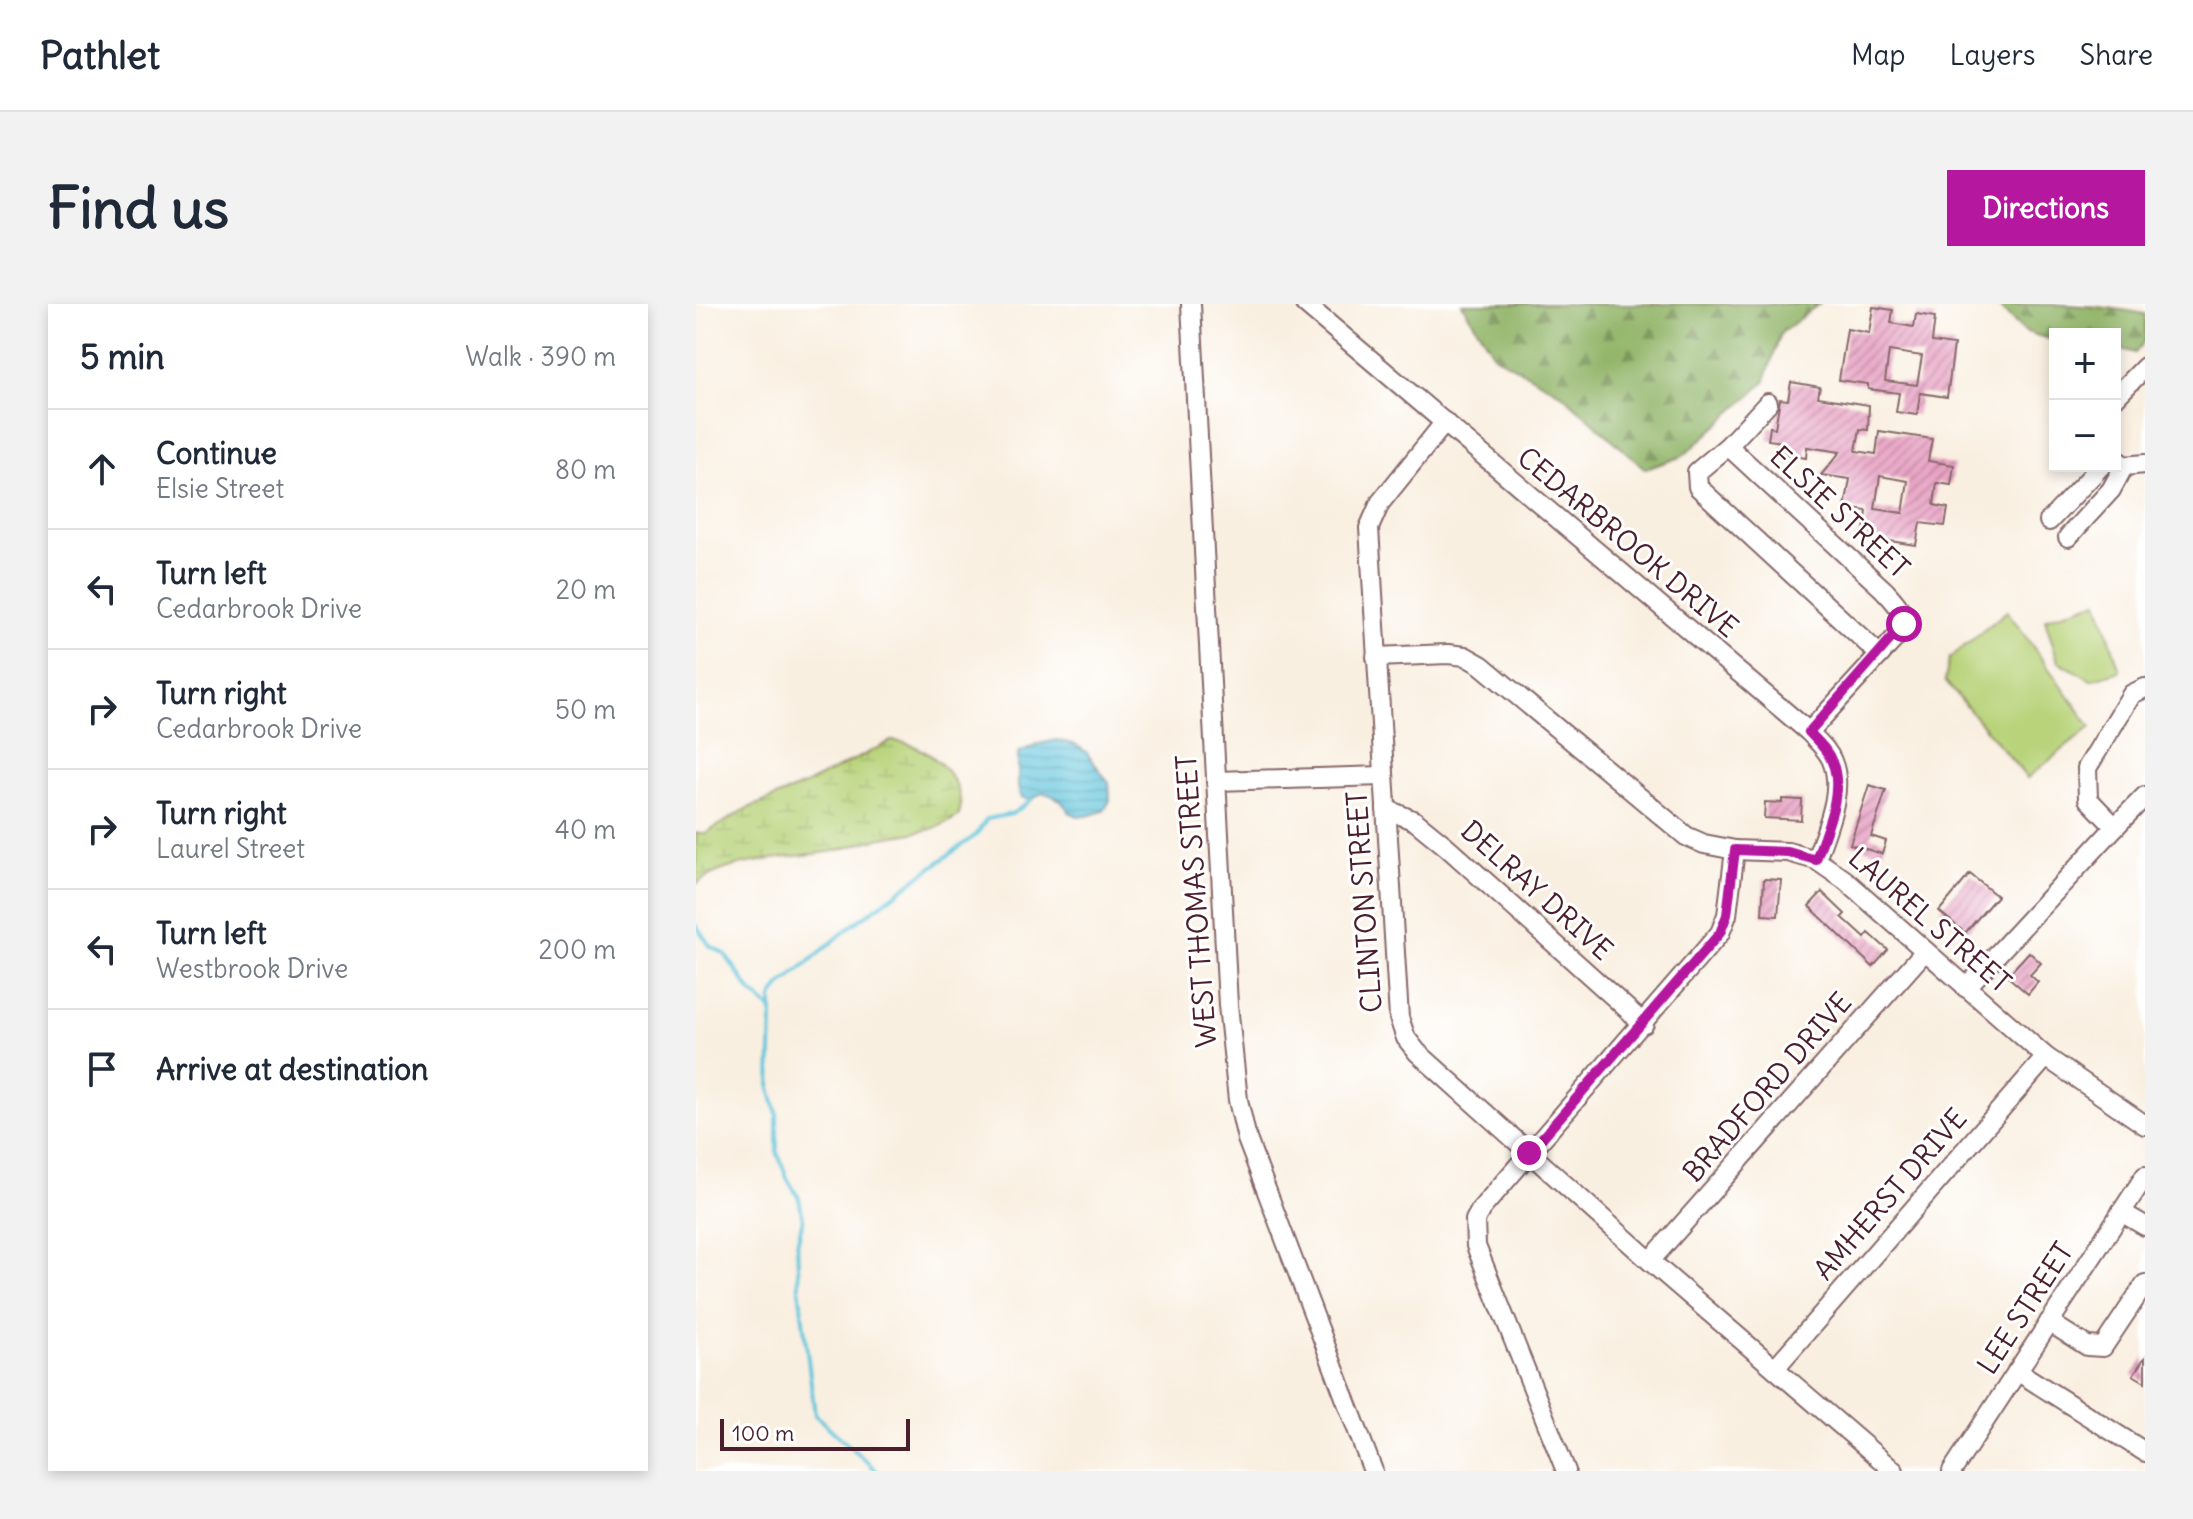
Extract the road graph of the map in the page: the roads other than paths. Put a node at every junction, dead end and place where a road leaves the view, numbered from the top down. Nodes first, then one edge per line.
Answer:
1 (1191, 304) edge
2 (1305, 304) edge
3 (2145, 367) edge
4 (2121, 392) edge
5 (1768, 403) dead end
6 (1445, 422) junction
7 (1728, 446) junction
8 (2121, 462) edge
9 (2145, 464) edge
10 (2095, 472) edge
11 (2117, 472) edge
12 (2049, 521) dead end
13 (2068, 537) dead end
14 (1880, 655) junction
15 (1376, 657) junction
16 (2145, 688) edge
17 (1809, 732) junction
18 (1383, 776) junction
19 (1216, 781) junction
20 (2145, 796) edge
21 (1386, 809) junction
22 (2115, 827) junction
23 (1735, 850) junction
24 (1816, 860) junction
25 (1925, 951) junction
26 (1966, 988) junction
27 (1644, 1024) junction
28 (2046, 1057) junction
29 (2145, 1125) edge
30 (1529, 1153) junction
31 (2145, 1176) edge
32 (2121, 1212) junction
33 (2145, 1226) edge
34 (1650, 1261) junction
35 (2145, 1284) edge
36 (2049, 1322) junction
37 (1775, 1368) junction
38 (2017, 1371) junction
39 (2145, 1452) edge
40 (1373, 1471) edge
41 (1566, 1471) edge
42 (1894, 1471) edge
43 (1952, 1471) edge

1 - 19 street, WEST THOMAS STREET
2 - 6 street, CEDARBROOK DRIVE
3 - 4 street
5 - 7 street
6 - 15 street, CLINTON STREET
6 - 17 street, CEDARBROOK DRIVE
7 - 14 street, ELSIE STREET
7 - 14 street
8 - 9 street
10 - 12 street
11 - 13 street
14 - 17 street, ELSIE STREET
15 - 18 street, CLINTON STREET
15 - 23 street, LAUREL STREET
16 - 22 street
17 - 24 street, CEDARBROOK DRIVE
18 - 19 street
18 - 21 street, CLINTON STREET
19 - 40 street, WEST THOMAS STREET
20 - 22 street
21 - 27 street, DELRAY DRIVE
21 - 30 street, CLINTON STREET
22 - 26 street
23 - 24 street, LAUREL STREET
23 - 27 street
24 - 25 street, LAUREL STREET
25 - 26 street, LAUREL STREET
25 - 34 street, BRADFORD DRIVE
26 - 28 street, LAUREL STREET
27 - 30 street
28 - 29 street, LAUREL STREET
28 - 37 street, AMHERST DRIVE
30 - 34 street, CLINTON STREET
30 - 41 street
31 - 32 street, LEE STREET
32 - 33 street
32 - 36 street, LEE STREET
34 - 37 street, CLINTON STREET
35 - 36 street
36 - 38 street, LEE STREET
37 - 42 street, CLINTON STREET
38 - 39 street
38 - 43 street, LEE STREET

